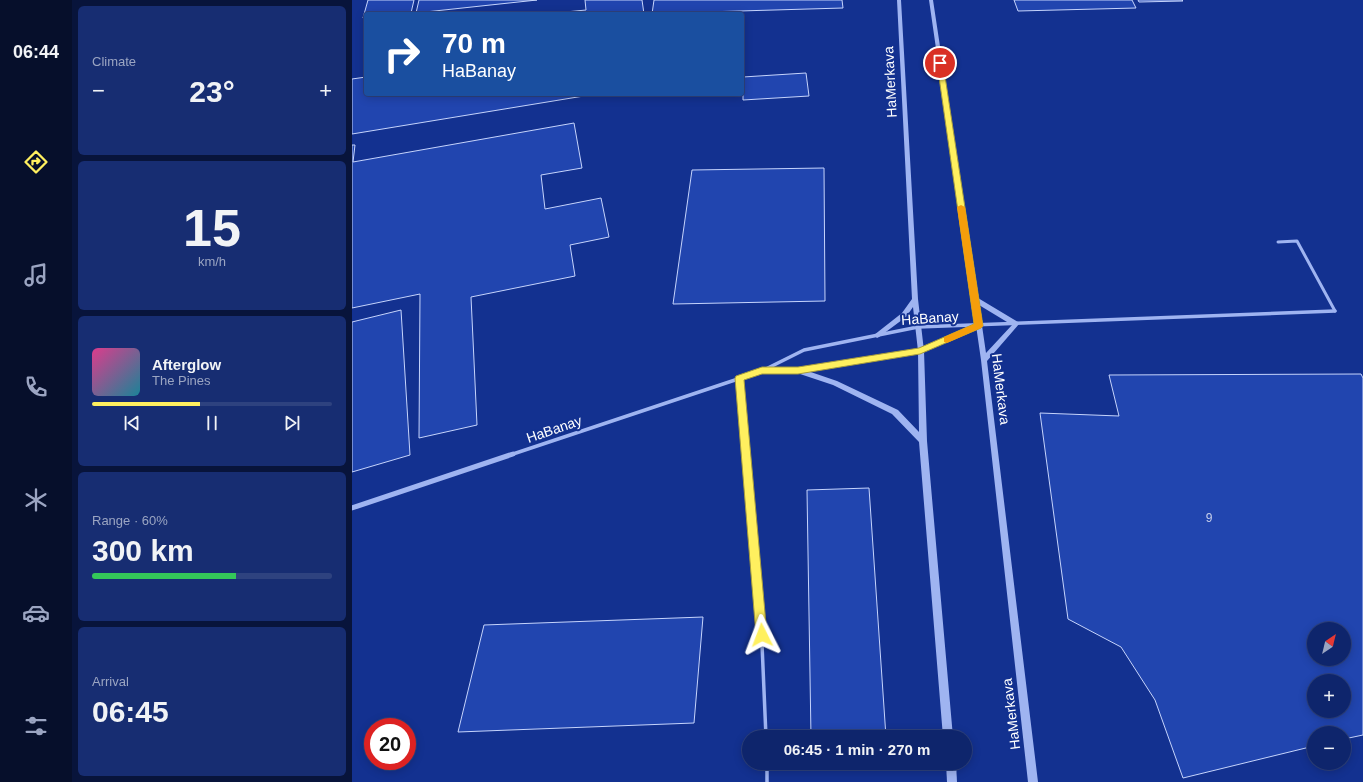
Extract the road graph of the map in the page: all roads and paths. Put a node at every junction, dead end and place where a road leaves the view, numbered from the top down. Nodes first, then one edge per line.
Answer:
1 (899, 0) edge
2 (931, 0) edge
3 (1278, 242) dead end
4 (915, 299) junction
5 (974, 299) junction
6 (1335, 311) joint
7 (1016, 324) junction
8 (978, 326) junction
9 (918, 327) junction
10 (877, 334) junction
11 (920, 351) junction
12 (984, 360) junction
13 (762, 371) junction
14 (798, 371) junction
15 (740, 378) junction
16 (923, 441) junction
17 (352, 508) edge
18 (766, 730) edge
19 (947, 730) edge
20 (767, 770) edge
21 (951, 770) edge
22 (767, 782) edge
23 (952, 782) edge
24 (1033, 782) edge

1 - 4 street, HaMerkava
2 - 5 street, HaMerkava
3 - 6 lane
4 - 9 street, HaMerkava
4 - 10 street
5 - 7 street
5 - 8 street, HaMerkava
6 - 7 street
7 - 8 street
7 - 12 street
8 - 9 street, HaBanay
8 - 11 street, HaBanay
8 - 12 street, HaMerkava
9 - 10 street, HaBanay
9 - 11 street, HaMerkava
10 - 13 street, HaBanay
11 - 14 street, HaBanay
11 - 16 street, HaMerkava
12 - 24 street, HaMerkava
13 - 14 street, HaBanay
13 - 15 street, HaBanay
14 - 16 street
15 - 17 street, HaBanay
15 - 18 lane
16 - 19 street, HaMerkava
20 - 22 lane
21 - 23 street

